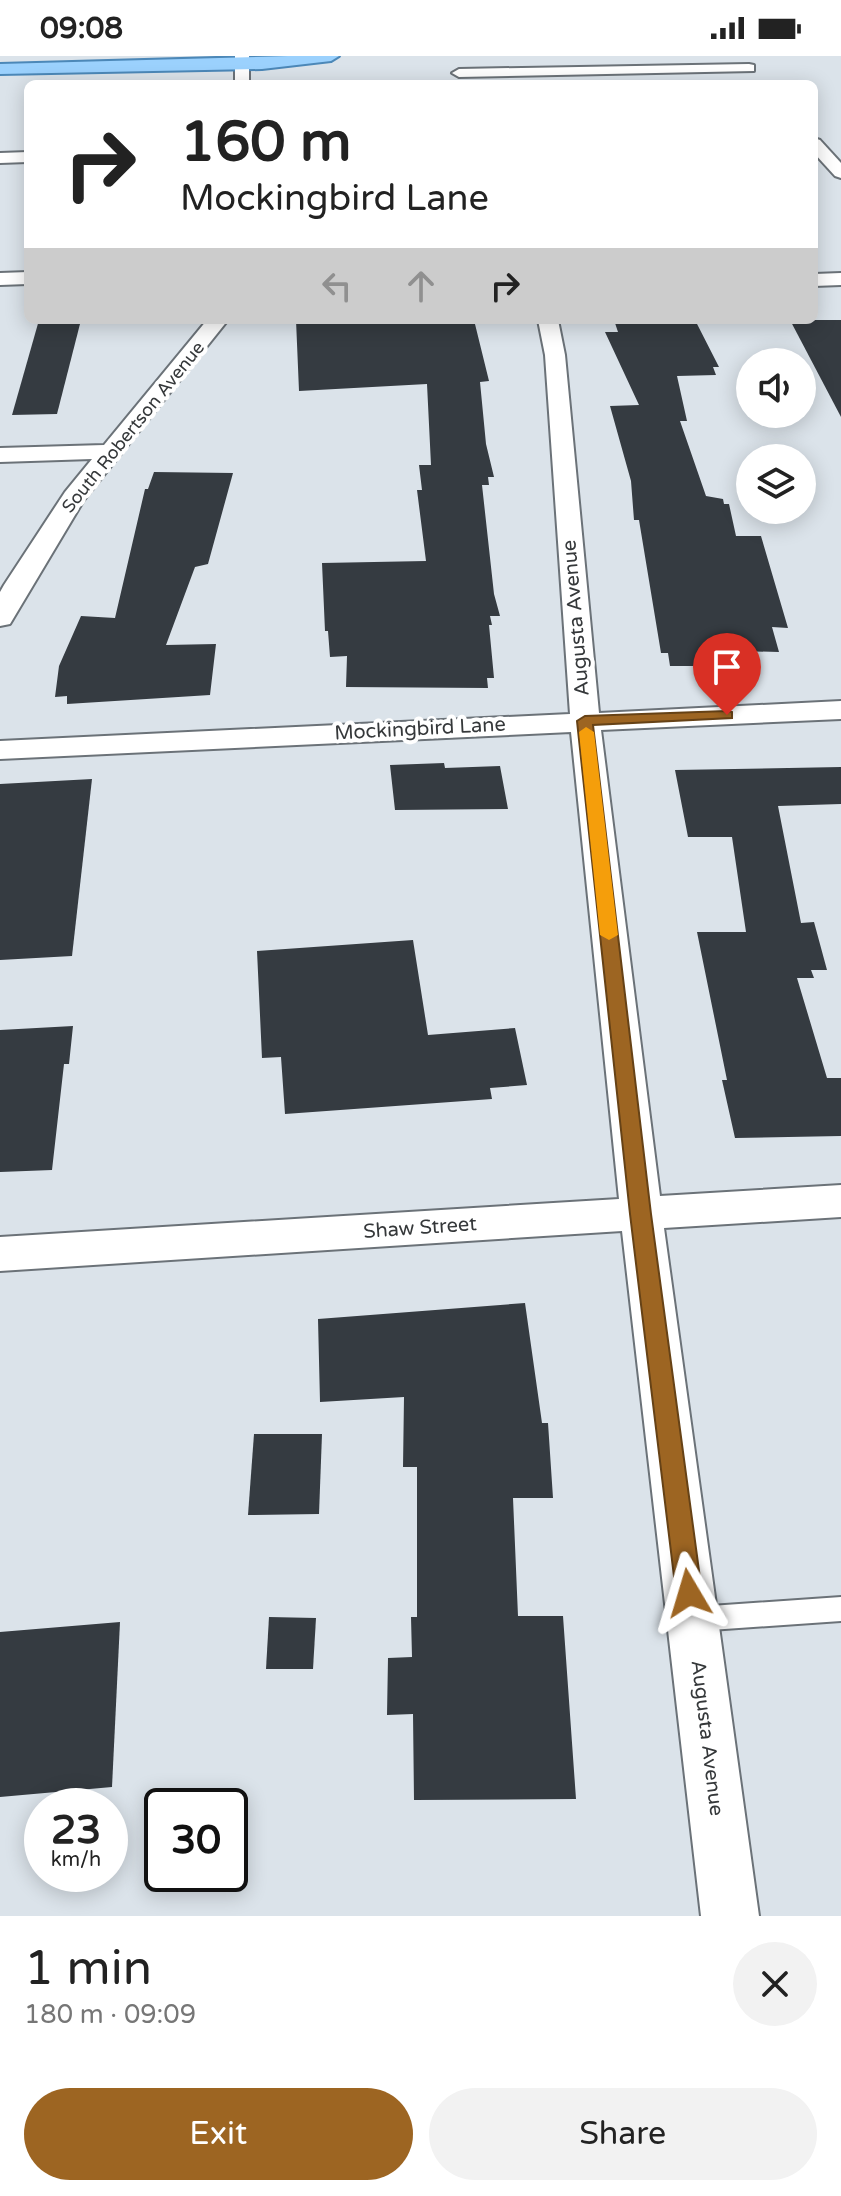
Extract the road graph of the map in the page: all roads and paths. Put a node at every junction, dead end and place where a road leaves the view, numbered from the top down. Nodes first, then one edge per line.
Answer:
1 (331, 56) edge
2 (452, 56) edge
3 (739, 56) edge
4 (242, 60) edge
5 (0, 69) edge
6 (461, 79) edge
7 (819, 141) edge
8 (24, 157) edge
9 (0, 158) edge
10 (841, 173) edge
11 (24, 278) edge
12 (0, 279) edge
13 (841, 279) edge
14 (818, 280) edge
15 (215, 324) edge
16 (549, 324) edge
17 (108, 452) junction
18 (0, 455) edge
19 (0, 618) edge
20 (841, 710) edge
21 (585, 721) junction
22 (0, 750) edge
23 (841, 1201) edge
24 (641, 1214) junction
25 (0, 1254) edge
26 (841, 1609) edge
27 (692, 1619) junction
28 (730, 1916) edge

1 - 4 main road
2 - 6 street
3 - 6 street
4 - 5 main road
7 - 10 street
8 - 9 street
11 - 12 street
13 - 14 street
15 - 17 street, South Robertson Avenue
16 - 21 street, Augusta Avenue
17 - 18 street
17 - 19 street, South Robertson Avenue
20 - 21 street, Mockingbird Lane
21 - 22 street, Mockingbird Lane
21 - 24 street, Augusta Avenue
23 - 24 street, Shaw Street
24 - 25 street, Shaw Street
24 - 27 street, Augusta Avenue
26 - 27 lane
27 - 28 street, Augusta Avenue

